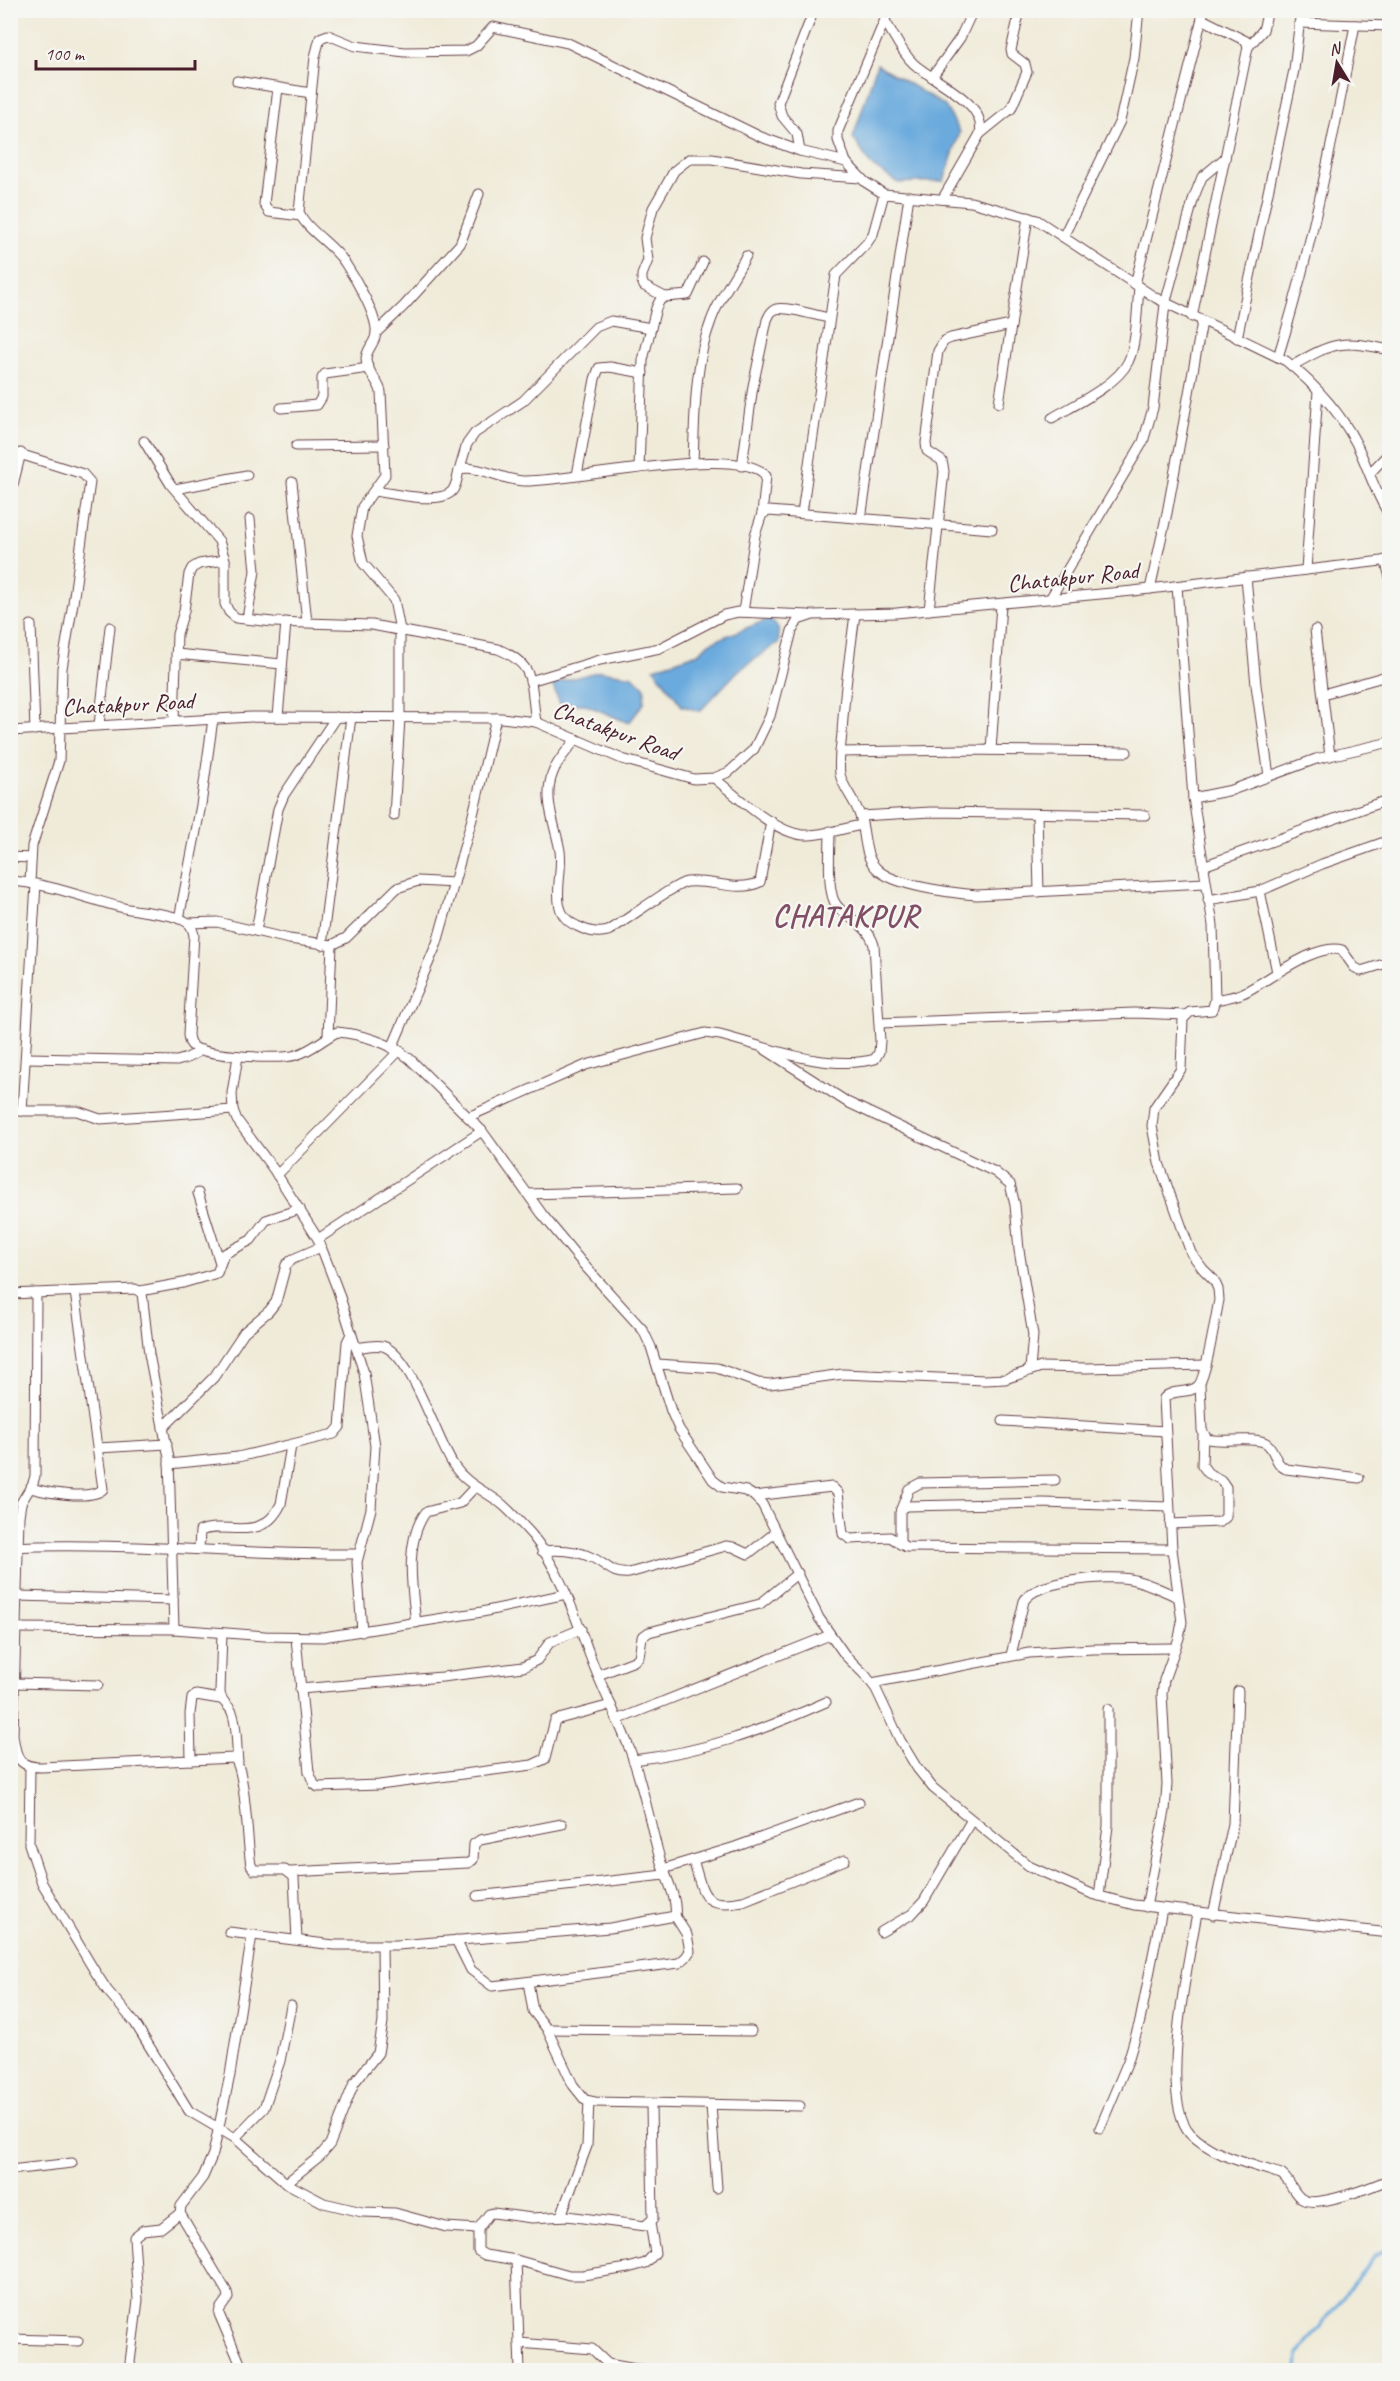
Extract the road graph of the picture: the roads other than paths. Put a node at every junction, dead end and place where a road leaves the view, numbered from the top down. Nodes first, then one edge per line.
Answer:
1 (814, 10) edge
2 (889, 10) edge
3 (973, 10) edge
4 (1015, 10) edge
5 (1139, 10) edge
6 (1268, 10) edge
7 (1301, 10) edge
8 (1203, 15) edge
9 (885, 21) junction
10 (1299, 23) junction
11 (1355, 25) junction
12 (1389, 26) edge
13 (1248, 47) junction
14 (932, 77) junction
15 (237, 81) dead end
16 (278, 88) junction
17 (311, 93) junction
18 (980, 134) junction
19 (800, 151) junction
20 (1225, 158) junction
21 (846, 162) junction
22 (861, 178) junction
23 (479, 194) dead end
24 (884, 194) junction
25 (909, 196) junction
26 (943, 198) junction
27 (301, 216) junction
28 (1028, 217) junction
29 (1063, 237) junction
30 (746, 256) dead end
31 (703, 262) dead end
32 (1137, 286) junction
33 (665, 297) junction
34 (1165, 303) junction
35 (1192, 317) junction
36 (830, 318) junction
37 (1202, 322) junction
38 (1011, 325) junction
39 (651, 328) junction
40 (376, 333) junction
41 (1237, 338) junction
42 (1389, 350) edge
43 (1278, 357) junction
44 (1292, 366) junction
45 (369, 368) junction
46 (643, 373) junction
47 (1318, 391) junction
48 (999, 403) dead end
49 (281, 408) dead end
50 (1052, 418) dead end
51 (144, 441) dead end
52 (384, 445) junction
53 (296, 446) dead end
54 (10, 451) edge
55 (1389, 452) edge
56 (21, 453) junction
57 (693, 462) junction
58 (742, 466) junction
59 (639, 468) junction
60 (459, 471) junction
61 (1370, 473) junction
62 (247, 475) dead end
63 (577, 475) junction
64 (292, 482) dead end
65 (175, 489) junction
66 (374, 491) junction
67 (10, 497) edge
68 (802, 513) junction
69 (762, 514) junction
70 (1389, 516) edge
71 (250, 519) dead end
72 (861, 519) junction
73 (938, 525) junction
74 (993, 529) dead end
75 (225, 560) junction
76 (1387, 560) edge
77 (1306, 570) junction
78 (1246, 577) junction
79 (1389, 577) edge
80 (1177, 586) junction
81 (1150, 589) junction
82 (1050, 599) junction
83 (1001, 604) junction
84 (929, 610) junction
85 (743, 612) junction
86 (855, 614) junction
87 (813, 615) junction
88 (247, 619) junction
89 (286, 622) junction
90 (307, 622) junction
91 (30, 626) dead end
92 (110, 627) dead end
93 (400, 630) junction
94 (1315, 630) dead end
95 (176, 654) junction
96 (282, 664) junction
97 (1389, 675) edge
98 (530, 681) junction
99 (1323, 694) junction
100 (278, 717) junction
101 (336, 717) junction
102 (351, 717) junction
103 (400, 718) junction
104 (496, 718) junction
105 (213, 719) junction
106 (174, 721) junction
107 (536, 722) junction
108 (99, 725) junction
109 (58, 728) junction
110 (35, 730) junction
111 (10, 731) edge
112 (576, 739) junction
113 (1389, 742) edge
114 (991, 750) junction
115 (840, 752) junction
116 (1127, 752) dead end
117 (1330, 756) junction
118 (1269, 776) junction
119 (714, 778) junction
120 (1193, 798) junction
121 (1389, 799) edge
122 (1037, 814) junction
123 (1145, 815) dead end
124 (394, 816) dead end
125 (771, 821) junction
126 (862, 821) junction
127 (830, 831) junction
128 (1389, 840) edge
129 (10, 857) edge
130 (31, 858) junction
131 (1203, 866) junction
132 (10, 881) edge
133 (454, 883) junction
134 (1205, 883) junction
135 (33, 884) junction
136 (1260, 891) junction
137 (1039, 892) junction
138 (1208, 900) junction
139 (184, 921) junction
140 (256, 931) junction
141 (322, 945) junction
142 (332, 945) junction
143 (1389, 962) edge
144 (1278, 972) junction
145 (1215, 1000) junction
146 (1186, 1015) junction
147 (880, 1023) junction
148 (328, 1036) junction
149 (759, 1045) junction
150 (396, 1049) junction
151 (202, 1050) junction
152 (238, 1056) junction
153 (27, 1058) junction
154 (233, 1110) junction
155 (10, 1111) edge
156 (22, 1111) junction
157 (468, 1116) junction
158 (482, 1131) junction
159 (278, 1175) junction
160 (737, 1188) dead end
161 (198, 1192) dead end
162 (528, 1194) junction
163 (300, 1209) junction
164 (320, 1243) junction
165 (221, 1265) junction
166 (140, 1291) junction
167 (75, 1292) junction
168 (36, 1293) junction
169 (10, 1294) edge
170 (351, 1334) junction
171 (356, 1348) junction
172 (657, 1364) junction
173 (1206, 1365) junction
174 (1030, 1369) junction
175 (1200, 1385) junction
176 (1003, 1422) dead end
177 (163, 1428) junction
178 (1165, 1431) junction
179 (1203, 1434) junction
180 (167, 1444) junction
181 (291, 1446) junction
182 (98, 1448) junction
183 (169, 1464) junction
184 (1359, 1479) dead end
185 (1054, 1480) dead end
186 (30, 1488) junction
187 (475, 1488) junction
188 (754, 1496) junction
189 (1169, 1507) junction
190 (902, 1509) junction
191 (1170, 1524) junction
192 (776, 1532) junction
193 (900, 1544) junction
194 (14, 1547) edge
195 (172, 1548) junction
196 (199, 1549) junction
197 (1172, 1549) junction
198 (542, 1551) junction
199 (358, 1554) junction
200 (798, 1574) junction
201 (566, 1594) junction
202 (17, 1596) junction
203 (1178, 1597) junction
204 (173, 1600) junction
205 (416, 1623) junction
206 (13, 1628) edge
207 (174, 1629) junction
208 (581, 1629) junction
209 (362, 1632) junction
210 (222, 1633) junction
211 (830, 1635) junction
212 (296, 1638) junction
213 (1175, 1648) junction
214 (1011, 1655) junction
215 (598, 1675) junction
216 (14, 1683) junction
217 (872, 1683) junction
218 (98, 1685) dead end
219 (300, 1689) junction
220 (1238, 1691) dead end
221 (220, 1699) junction
222 (826, 1702) dead end
223 (610, 1705) junction
224 (1108, 1709) dead end
225 (617, 1720) junction
226 (191, 1760) junction
227 (633, 1760) junction
228 (238, 1762) junction
229 (30, 1767) junction
230 (859, 1802) dead end
231 (971, 1821) junction
232 (562, 1824) dead end
233 (693, 1860) junction
234 (845, 1860) dead end
235 (290, 1872) junction
236 (664, 1872) junction
237 (477, 1896) dead end
238 (1099, 1896) junction
239 (1146, 1907) junction
240 (1162, 1909) junction
241 (1197, 1913) junction
242 (1213, 1915) junction
243 (675, 1916) junction
244 (228, 1932) dead end
245 (881, 1932) dead end
246 (1389, 1933) edge
247 (252, 1935) junction
248 (297, 1940) junction
249 (456, 1940) junction
250 (382, 1945) junction
251 (528, 1982) junction
252 (291, 2006) dead end
253 (547, 2029) junction
254 (751, 2031) dead end
255 (589, 2101) junction
256 (651, 2103) junction
257 (711, 2105) junction
258 (801, 2106) dead end
259 (217, 2127) junction
260 (1100, 2128) dead end
261 (236, 2138) junction
262 (72, 2163) dead end
263 (10, 2170) edge
264 (1389, 2179) edge
265 (286, 2184) junction
266 (717, 2188) dead end
267 (180, 2213) junction
268 (561, 2216) junction
269 (650, 2223) junction
270 (478, 2229) junction
271 (516, 2260) junction
272 (10, 2339) edge
273 (78, 2341) dead end
274 (519, 2343) junction
275 (131, 2370) edge
276 (243, 2370) edge
277 (520, 2370) edge
278 (641, 2370) edge

1 - 19 street
2 - 9 street
3 - 14 street
4 - 18 street
5 - 29 street
6 - 13 street
7 - 10 street
8 - 13 street
8 - 32 street
9 - 14 street
9 - 21 street
10 - 11 street
10 - 41 street
11 - 12 street
11 - 43 street
13 - 20 street
14 - 18 street
15 - 16 street
16 - 17 street
16 - 27 street
17 - 19 street
17 - 27 street
18 - 26 street
19 - 21 street
20 - 34 street
20 - 35 street
21 - 22 street
22 - 24 street
22 - 33 street
23 - 40 street
24 - 25 street
24 - 36 street
25 - 26 street
25 - 72 street
26 - 28 street
27 - 40 street
28 - 29 street
28 - 38 street
29 - 32 street
30 - 57 street
31 - 33 street
32 - 34 street
32 - 50 street
33 - 39 street
34 - 35 street
34 - 82 street
35 - 37 street
36 - 58 street
36 - 68 street
37 - 41 street
37 - 81 street
38 - 48 street
38 - 73 street
39 - 46 street
39 - 60 street
40 - 45 street
41 - 43 street
42 - 44 street
43 - 44 street
44 - 47 street
45 - 49 street
45 - 52 street
46 - 59 street
46 - 63 street
47 - 61 street
47 - 77 street
51 - 65 street
52 - 53 street
52 - 66 street
54 - 56 street
55 - 61 street
56 - 67 street
56 - 109 street
57 - 58 street
57 - 59 street
58 - 69 street
59 - 63 street
60 - 63 street
60 - 66 street
61 - 70 street
62 - 65 street
64 - 90 street
65 - 75 street
66 - 93 street
68 - 69 street
68 - 72 street
69 - 85 street
71 - 88 street
72 - 73 street
73 - 74 street
73 - 84 street
75 - 88 street
75 - 95 street
76 - 77 street, Chatakpur Road
76 - 79 street
77 - 78 street, Chatakpur Road
78 - 80 street, Chatakpur Road
78 - 118 street
80 - 81 street, Chatakpur Road
80 - 120 street
81 - 82 street, Chatakpur Road
82 - 83 street, Chatakpur Road
83 - 84 street, Chatakpur Road
83 - 114 street
84 - 86 street, Chatakpur Road
85 - 87 street, Chatakpur Road
85 - 98 street, Chatakpur Road
86 - 87 street, Chatakpur Road
86 - 115 street
87 - 119 street
88 - 89 street
89 - 90 street
89 - 96 street
90 - 93 street
91 - 110 street
92 - 108 street
93 - 98 street
93 - 103 street
94 - 99 street
95 - 96 street
95 - 106 street
96 - 100 street
97 - 99 street
98 - 107 street
99 - 117 street
100 - 101 street, Chatakpur Road
100 - 105 street, Chatakpur Road
101 - 102 street, Chatakpur Road
101 - 140 street
102 - 103 street, Chatakpur Road
102 - 141 street
103 - 104 street, Chatakpur Road
103 - 124 street
104 - 107 street, Chatakpur Road
104 - 133 street
105 - 106 street, Chatakpur Road
105 - 139 street
106 - 108 street, Chatakpur Road
107 - 112 street, Chatakpur Road
108 - 109 street, Chatakpur Road
109 - 110 street, Chatakpur Road
109 - 130 street
110 - 111 street, Chatakpur Road
112 - 119 street, Chatakpur Road
112 - 125 street
113 - 117 street
114 - 115 street
114 - 116 street
115 - 126 street
117 - 118 street
118 - 120 street
119 - 125 street
120 - 131 street
121 - 131 street
122 - 123 street
122 - 126 street
122 - 137 street
125 - 127 street
126 - 127 street
126 - 137 street
127 - 147 street
128 - 136 street
129 - 130 street
130 - 135 street
131 - 134 street
132 - 135 street
133 - 142 street
133 - 150 street
134 - 137 street
134 - 138 street
135 - 139 street
135 - 153 street
136 - 138 street
136 - 144 street
138 - 145 street
139 - 140 street
139 - 151 street
140 - 141 street
141 - 142 street
142 - 148 street
143 - 144 street
144 - 145 street
145 - 146 street
146 - 147 street
146 - 173 street
147 - 149 street
148 - 150 street
148 - 152 street
149 - 157 street
149 - 174 street
150 - 157 street
150 - 159 street
151 - 152 street
151 - 153 street
152 - 154 street
153 - 156 street
154 - 156 street
154 - 159 street
155 - 156 street
157 - 158 street
158 - 162 street
158 - 164 street
159 - 163 street
160 - 162 street
161 - 165 street
162 - 172 street
163 - 164 street
163 - 165 street
164 - 170 street
164 - 177 street
165 - 166 street
166 - 167 street
166 - 177 street
167 - 168 street
167 - 182 street
168 - 169 street
168 - 186 street
170 - 171 street
170 - 181 street
171 - 187 street
171 - 199 street
172 - 174 street
172 - 188 street
173 - 174 street
173 - 175 street
175 - 178 street
175 - 179 street
176 - 178 street
177 - 180 street
178 - 189 street
179 - 184 street
179 - 191 street
180 - 182 street
180 - 183 street
181 - 183 street
181 - 196 street
182 - 186 street
183 - 195 street
185 - 190 street
186 - 194 street
187 - 198 street
187 - 205 street
188 - 192 street
188 - 193 street
189 - 190 street
189 - 191 street
190 - 193 street
191 - 197 street
192 - 198 street
192 - 200 street
193 - 197 street
194 - 195 street
194 - 202 street
195 - 196 street
195 - 204 street
196 - 199 street
197 - 203 street
198 - 201 street
199 - 209 street
200 - 211 street
200 - 215 street
201 - 205 street
201 - 208 street
202 - 204 street
202 - 206 street
203 - 213 street
203 - 214 street
204 - 207 street
205 - 209 street
206 - 207 street
206 - 216 street
207 - 210 street
208 - 215 street
208 - 219 street
209 - 212 street
210 - 212 street
210 - 221 street
211 - 217 street
211 - 225 street
212 - 219 street
213 - 214 street
213 - 239 street
214 - 217 street
215 - 223 street
216 - 218 street
216 - 229 street
217 - 231 street
219 - 223 street
220 - 242 street
221 - 226 street
221 - 228 street
222 - 227 street
223 - 225 street
224 - 238 street
225 - 227 street
226 - 228 street
226 - 229 street
227 - 236 street
228 - 235 street
229 - 259 street
230 - 233 street
231 - 238 street
231 - 245 street
232 - 235 street
233 - 234 street
233 - 236 street
235 - 248 street
236 - 237 street
236 - 243 street
238 - 239 street
239 - 240 street
240 - 241 street
240 - 260 street
241 - 242 street
241 - 264 street
242 - 246 street
243 - 249 street
243 - 251 street
244 - 247 street
247 - 248 street
247 - 259 street
248 - 250 street
249 - 250 street
249 - 251 street
250 - 265 street
251 - 253 street
252 - 261 street
253 - 254 street
253 - 255 street
255 - 256 street
255 - 268 street
256 - 257 street
256 - 269 street
257 - 258 street
257 - 266 street
259 - 261 street
259 - 267 street
261 - 265 street
262 - 263 street
265 - 270 street
267 - 275 street
267 - 276 street
268 - 269 street
268 - 270 street
269 - 271 street
270 - 271 street
271 - 274 street
272 - 273 street
274 - 277 street
274 - 278 street

